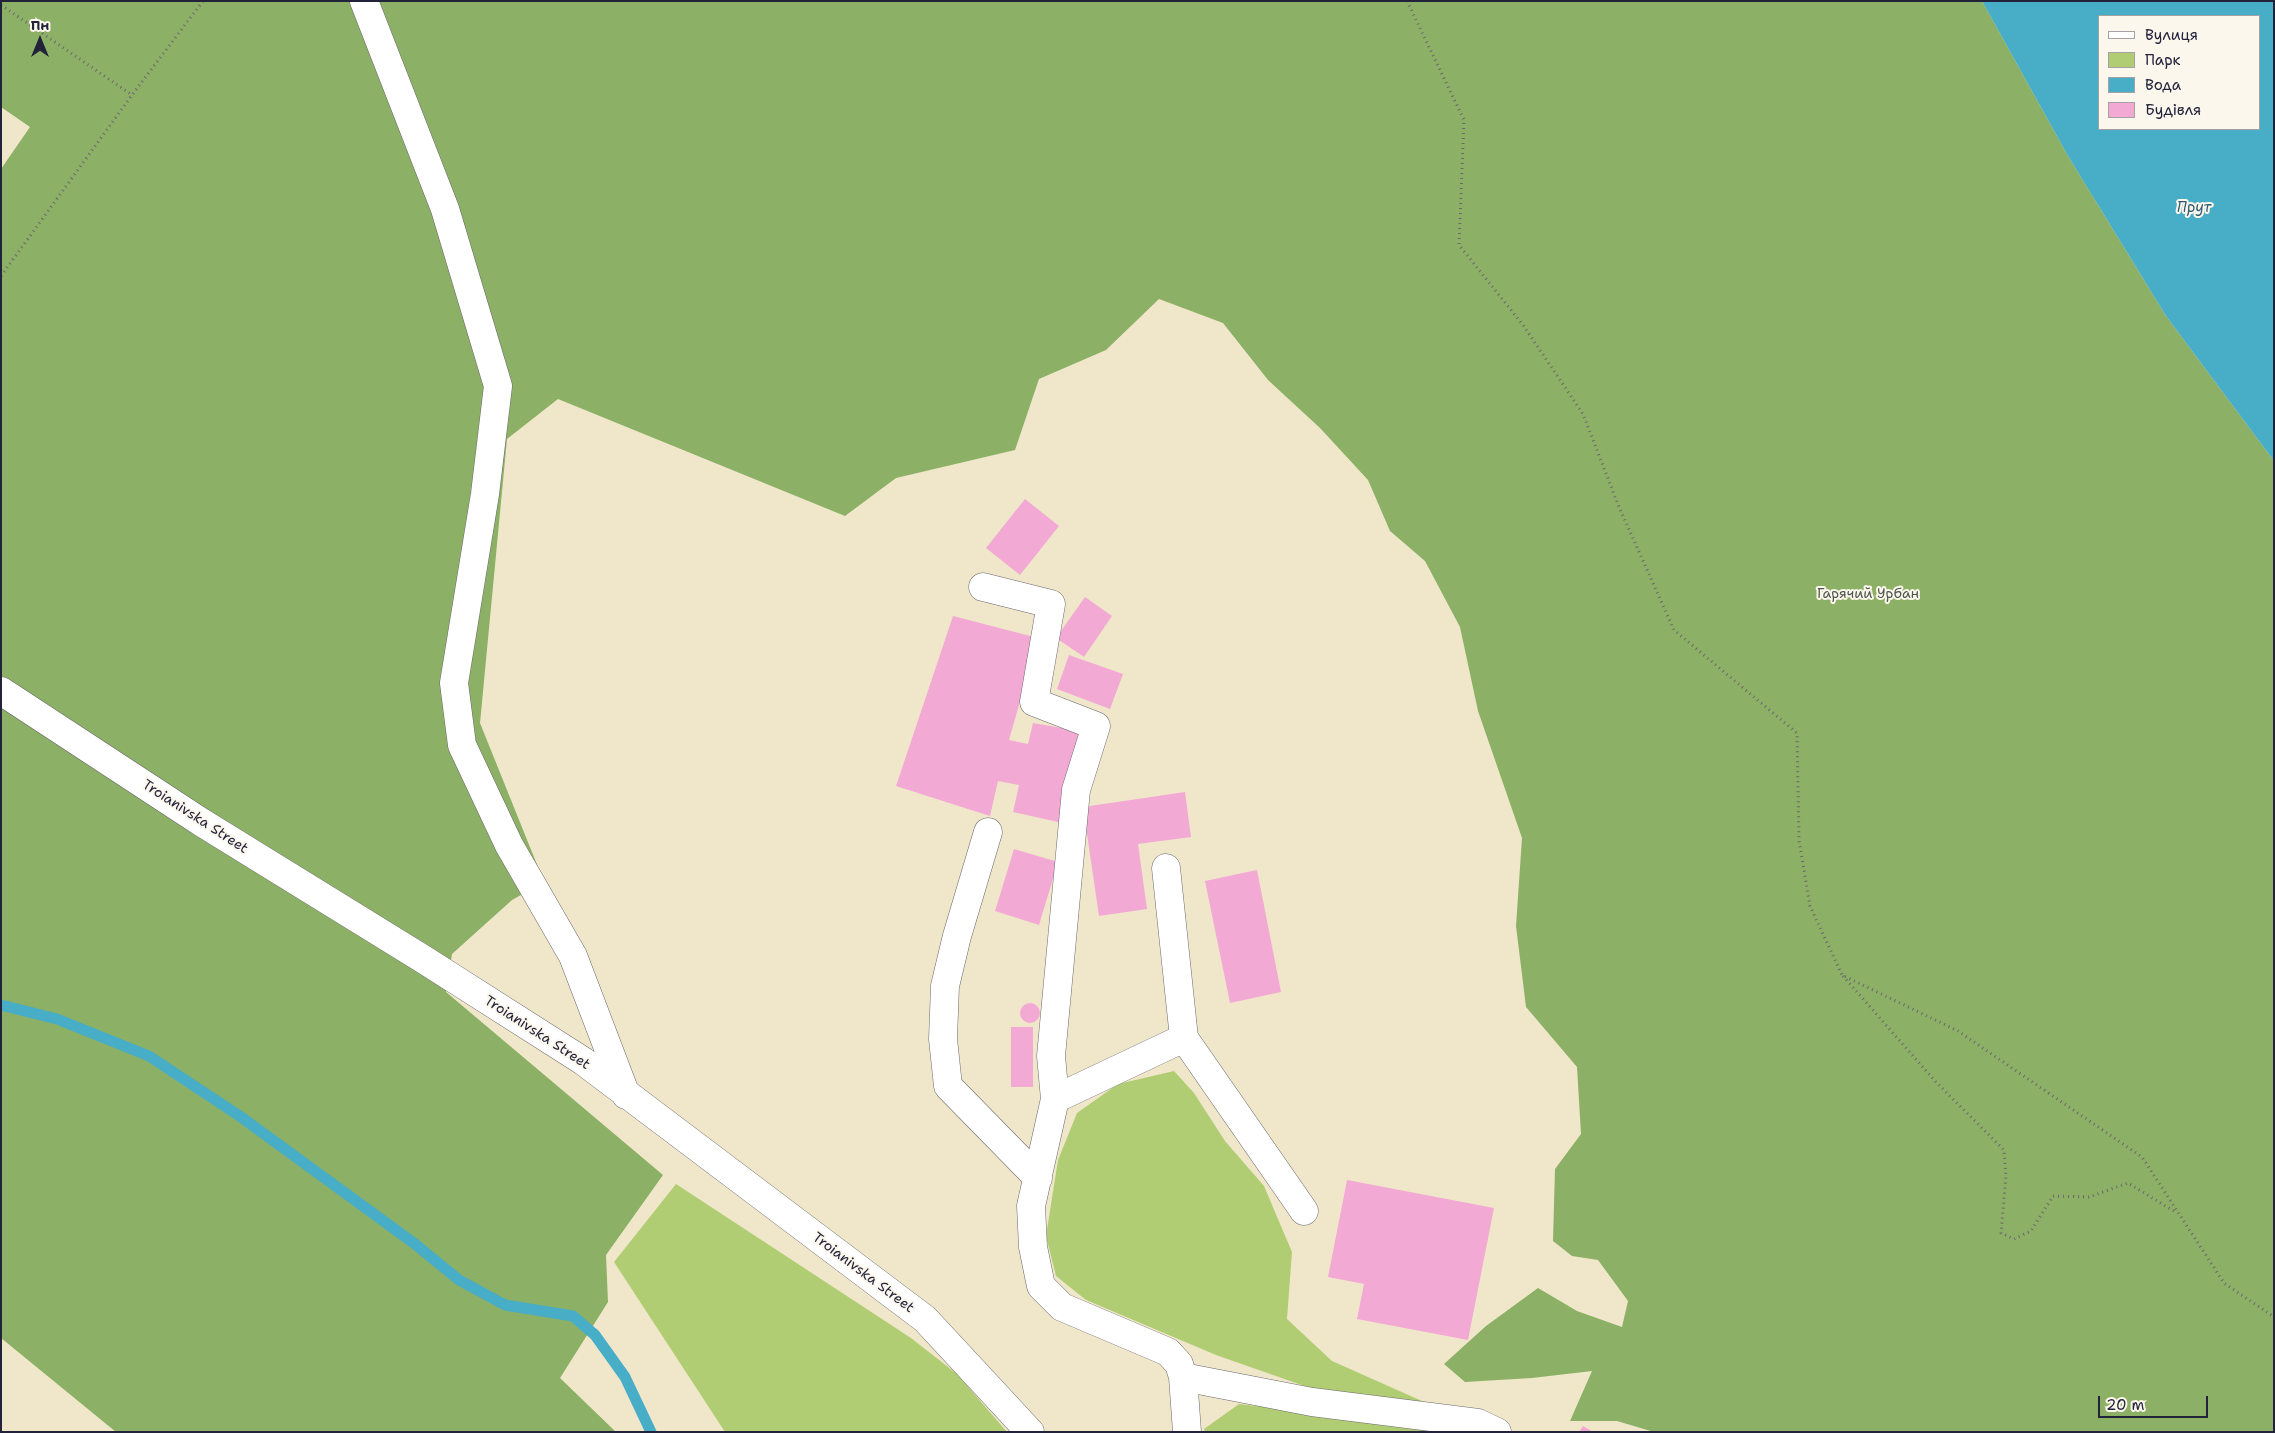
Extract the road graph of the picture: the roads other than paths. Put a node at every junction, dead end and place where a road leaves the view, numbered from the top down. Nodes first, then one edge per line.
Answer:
1 (364, 1) edge
2 (983, 586) dead end
3 (1, 691) edge
4 (988, 832) dead end
5 (1166, 868) dead end
6 (1184, 1038) junction
7 (627, 1096) junction
8 (1056, 1099) junction
9 (1038, 1178) junction
10 (1304, 1211) dead end
11 (1183, 1377) junction
12 (1030, 1432) edge
13 (1187, 1432) edge
14 (1497, 1432) edge

1 - 7 street
2 - 8 street
3 - 7 street, Troianivska Street
4 - 9 street
5 - 6 street
6 - 8 street
6 - 10 street
7 - 12 street, Troianivska Street
8 - 9 street
9 - 11 street
11 - 13 street
11 - 14 street

